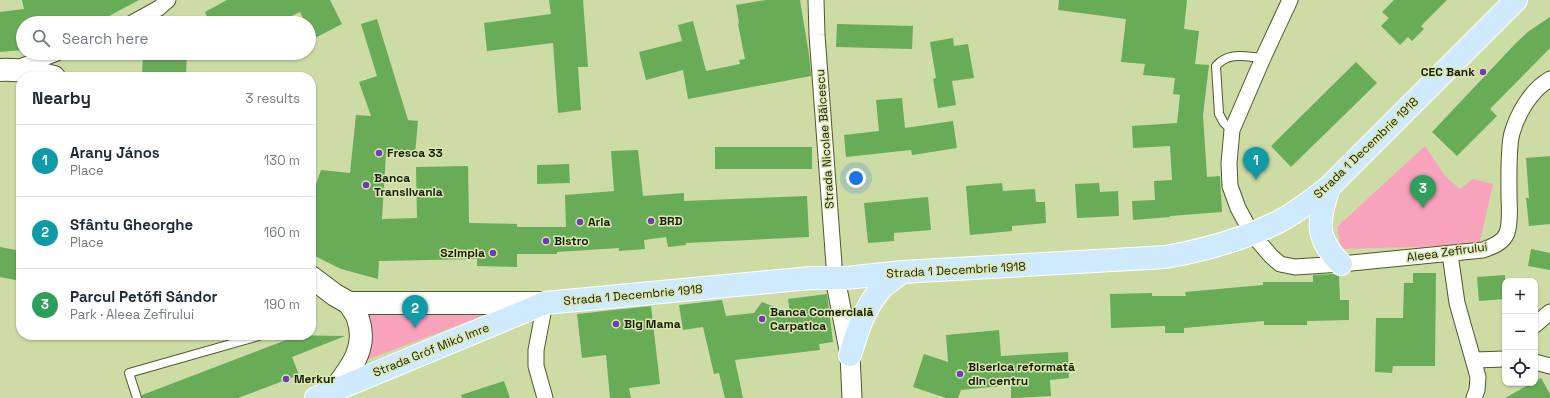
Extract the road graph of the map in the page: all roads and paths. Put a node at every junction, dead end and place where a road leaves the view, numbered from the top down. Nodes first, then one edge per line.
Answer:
1 (168, 0) edge
2 (816, 0) edge
3 (1290, 0) edge
4 (1517, 2) edge
5 (145, 16) edge
6 (1263, 58) junction
7 (36, 60) edge
8 (7, 70) edge
9 (34, 72) edge
10 (1550, 79) edge
11 (1232, 130) junction
12 (1329, 187) junction
13 (1252, 234) junction
14 (1450, 254) junction
15 (1341, 264) junction
16 (902, 272) junction
17 (835, 278) junction
18 (316, 281) edge
19 (349, 303) junction
20 (546, 303) junction
21 (1550, 312) edge
22 (1538, 322) edge
23 (245, 340) edge
24 (850, 355) junction
25 (1502, 357) edge
26 (1474, 360) junction
27 (1538, 363) edge
28 (1550, 366) edge
29 (330, 395) edge
30 (137, 398) edge
31 (545, 398) edge
32 (852, 398) edge
33 (1474, 398) edge

1 - 5 street
2 - 17 street, Strada Nicolae Bălcescu
3 - 6 street, Aleea Zefirului
4 - 12 main road, Strada 1 Decembrie 1918
6 - 11 street, Aleea Zefirului
6 - 11 lane
7 - 8 street
8 - 9 main road
10 - 14 street, Aleea Zefirului
11 - 13 street, Aleea Zefirului
12 - 13 main road, Strada 1 Decembrie 1918
12 - 15 main road
13 - 15 street, Aleea Zefirului
13 - 16 main road, Strada 1 Decembrie 1918
14 - 15 street, Aleea Zefirului
14 - 26 street
16 - 17 main road, Strada 1 Decembrie 1918
16 - 24 main road
17 - 20 main road, Strada 1 Decembrie 1918
17 - 24 street
18 - 19 main road
19 - 20 main road, Strada 1 Decembrie 1918
19 - 29 main road
20 - 29 main road, Strada Gróf Mikó Imre
20 - 31 street
21 - 22 street
23 - 30 lane
24 - 32 street
25 - 26 street
26 - 33 street
27 - 28 street

